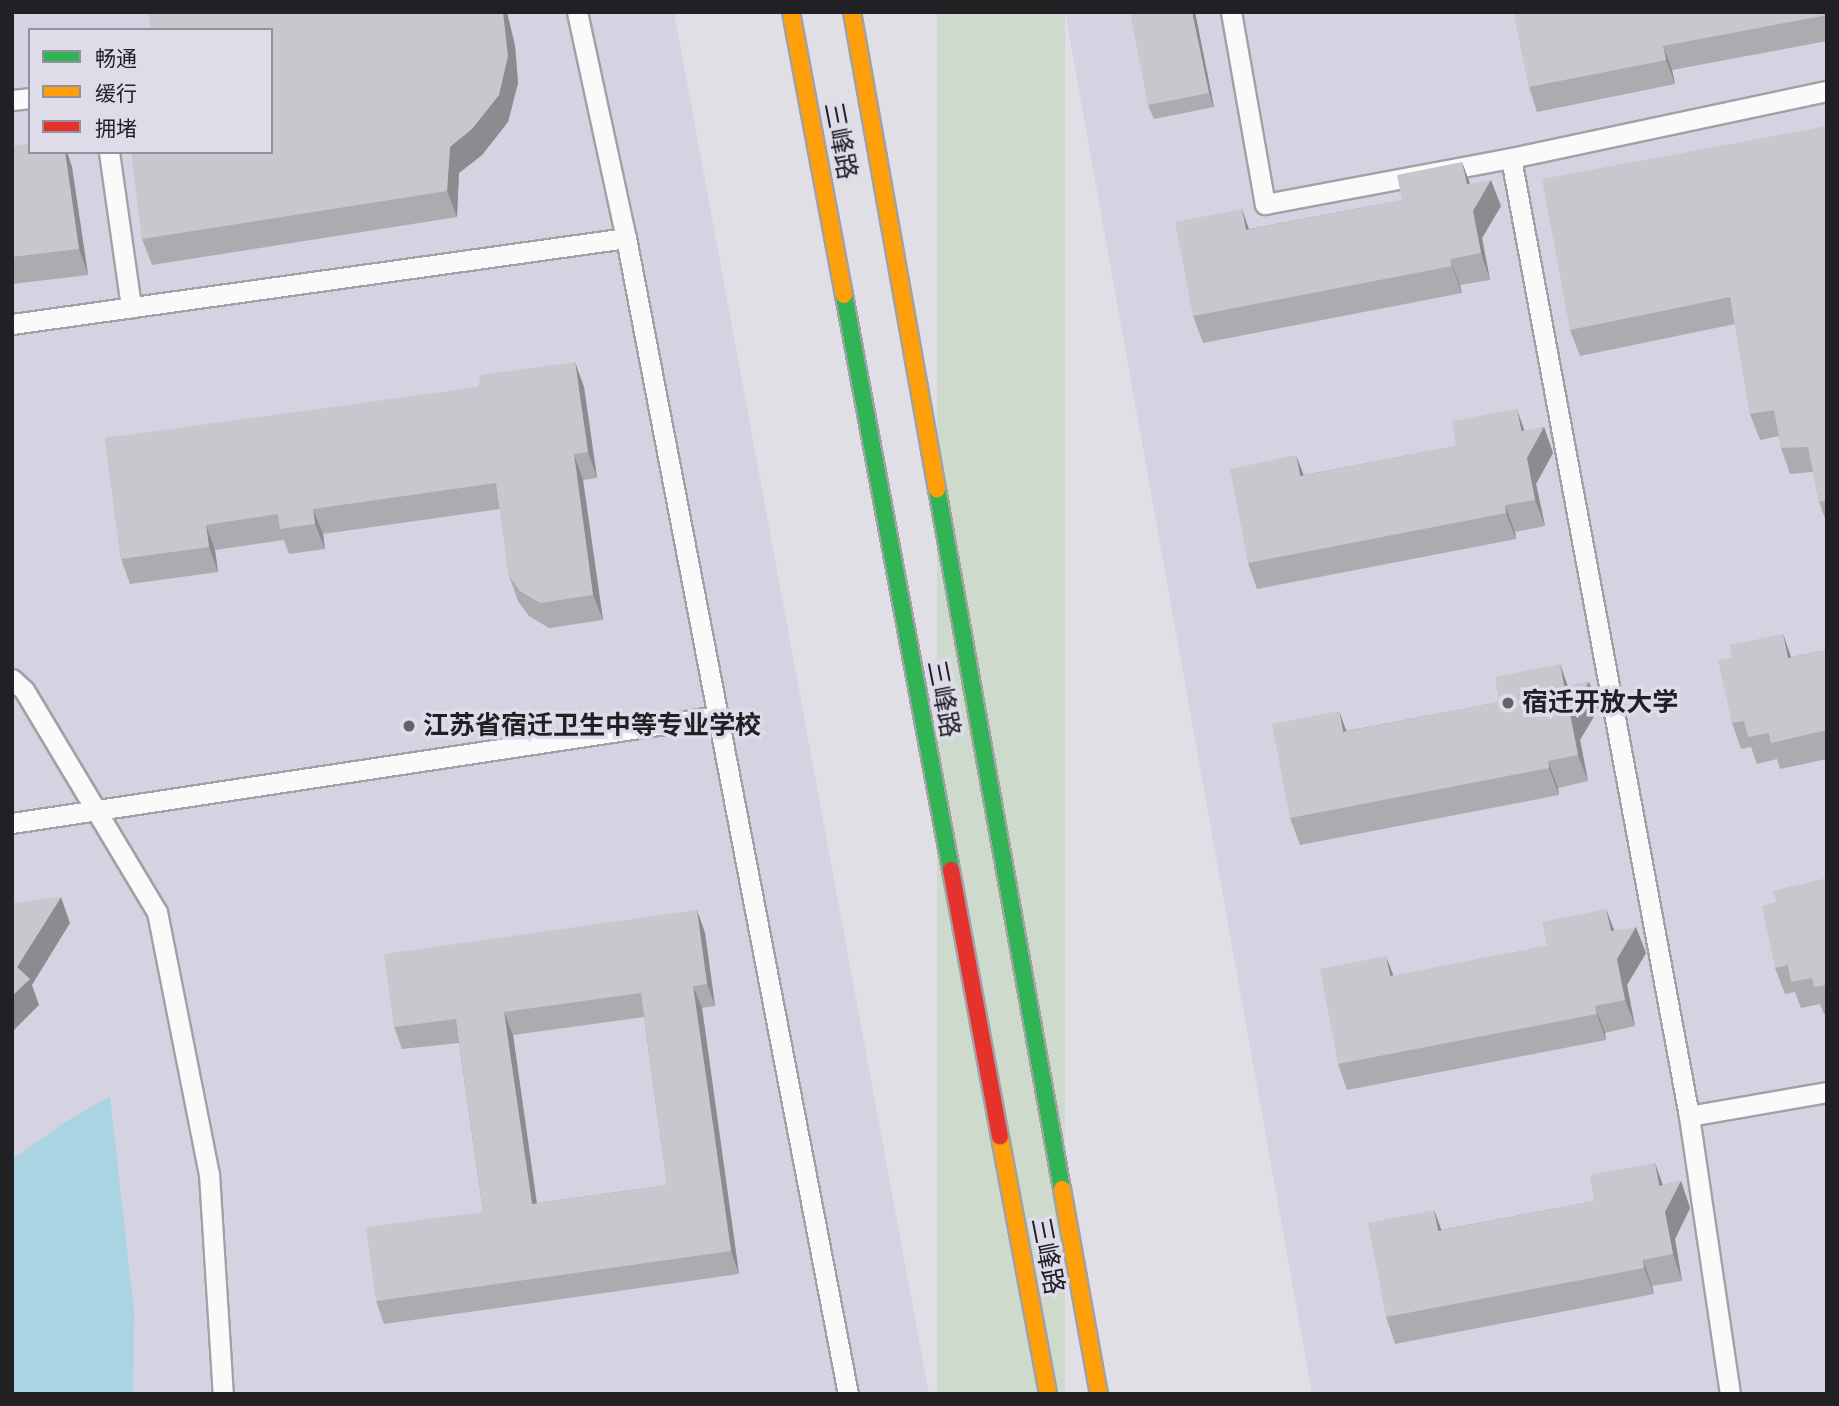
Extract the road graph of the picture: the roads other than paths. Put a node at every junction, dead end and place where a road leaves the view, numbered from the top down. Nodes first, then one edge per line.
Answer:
1 (577, 12) edge
2 (791, 12) edge
3 (852, 12) edge
4 (1231, 12) edge
5 (1827, 92) edge
6 (109, 154) edge
7 (1511, 158) junction
8 (626, 237) junction
9 (131, 307) junction
10 (12, 324) edge
11 (12, 679) edge
12 (718, 716) junction
13 (96, 810) junction
14 (12, 823) edge
15 (1827, 1093) edge
16 (1689, 1116) junction
17 (223, 1394) edge
18 (848, 1394) edge
19 (1048, 1394) edge
20 (1099, 1394) edge
21 (1730, 1394) edge

1 - 8 lane
2 - 19 main road, 三峰路
3 - 20 main road, 三峰路
4 - 7 lane
5 - 7 lane
6 - 9 lane
7 - 16 lane
8 - 9 lane
8 - 12 lane
9 - 10 lane
11 - 13 lane
12 - 13 lane
12 - 18 lane
13 - 14 lane
13 - 17 lane
15 - 16 lane
16 - 21 lane

